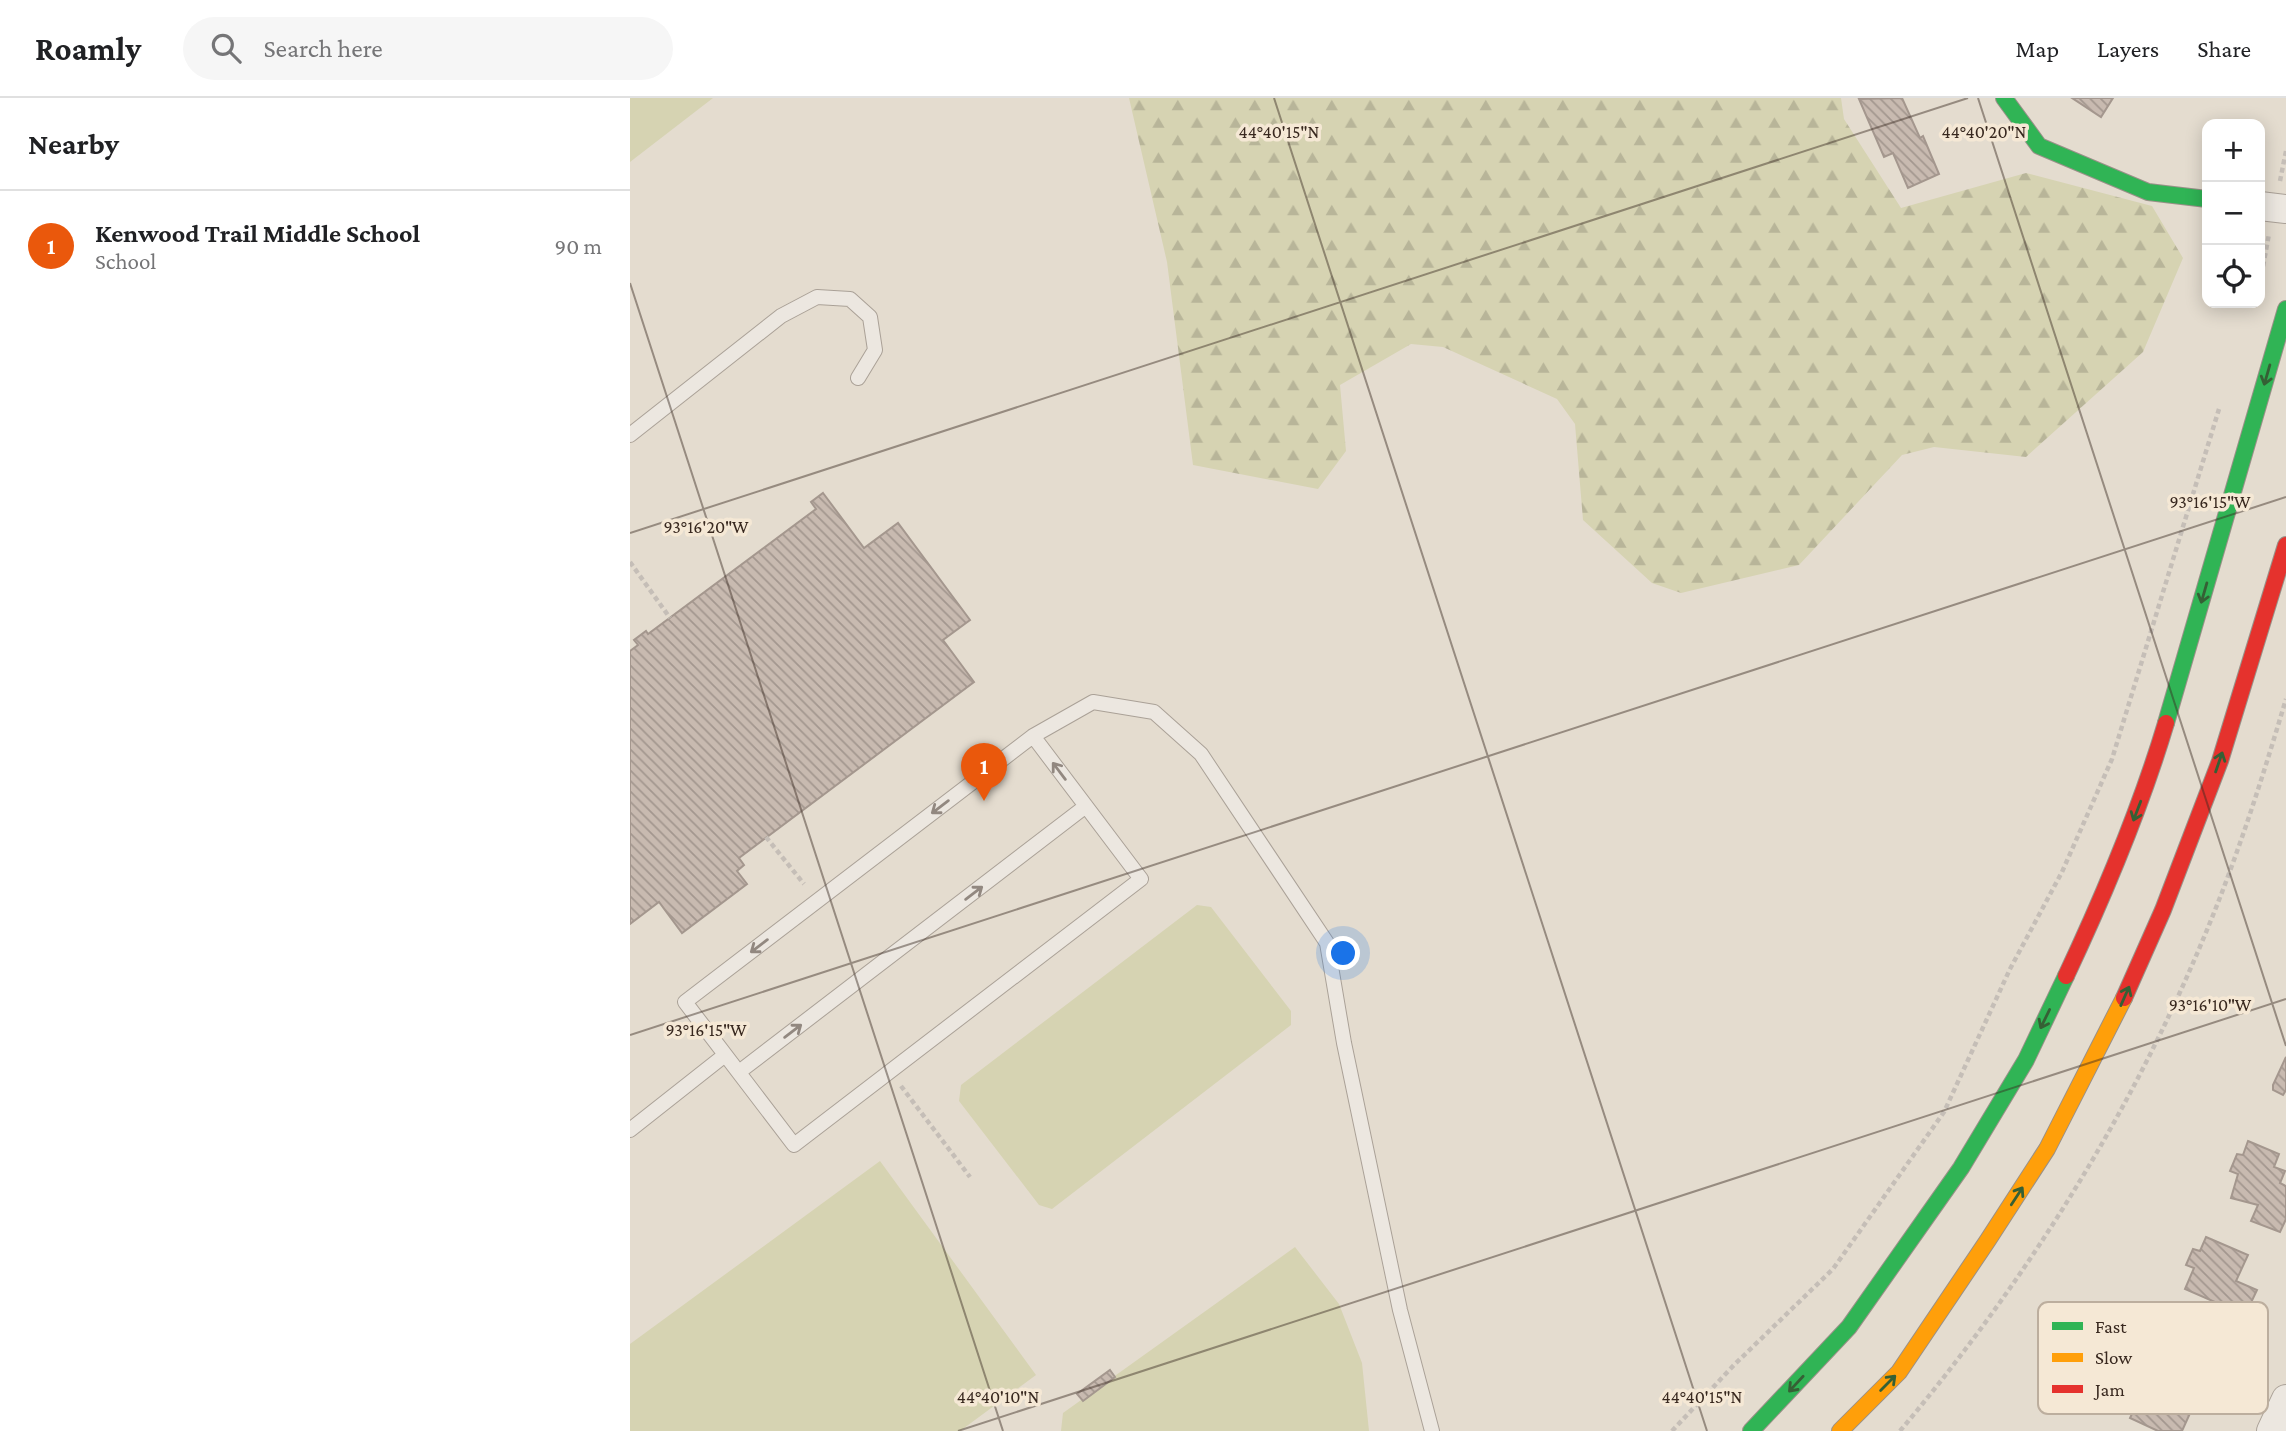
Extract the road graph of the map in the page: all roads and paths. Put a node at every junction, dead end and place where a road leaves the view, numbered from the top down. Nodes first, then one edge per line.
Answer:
1 (2004, 98) edge
2 (2202, 198) edge
3 (2265, 207) edge
4 (2286, 209) edge
5 (2286, 309) edge
6 (858, 378) dead end
7 (2220, 407) dead end
8 (630, 435) edge
9 (2286, 544) edge
10 (630, 562) edge
11 (670, 618) dead end
12 (1033, 736) junction
13 (1086, 806) junction
14 (766, 837) dead end
15 (818, 901) junction
16 (725, 1055) junction
17 (890, 1071) junction
18 (739, 1072) junction
19 (630, 1130) edge
20 (970, 1177) dead end
21 (2286, 1399) edge
22 (1432, 1431) edge
23 (1672, 1431) edge
24 (1751, 1431) edge
25 (1840, 1431) edge
26 (2271, 1431) edge

1 - 2 main road
3 - 4 street
5 -> 24 main road
6 - 8 lane
7 - 23 path
25 -> 9 main road
10 - 11 path
13 -> 12 lane
12 -> 15 lane
12 - 22 lane
13 - 17 lane
18 -> 13 lane
14 - 15 path
15 -> 16 lane
16 - 18 lane
16 - 19 lane
17 - 18 lane
17 - 20 path
21 - 26 street

